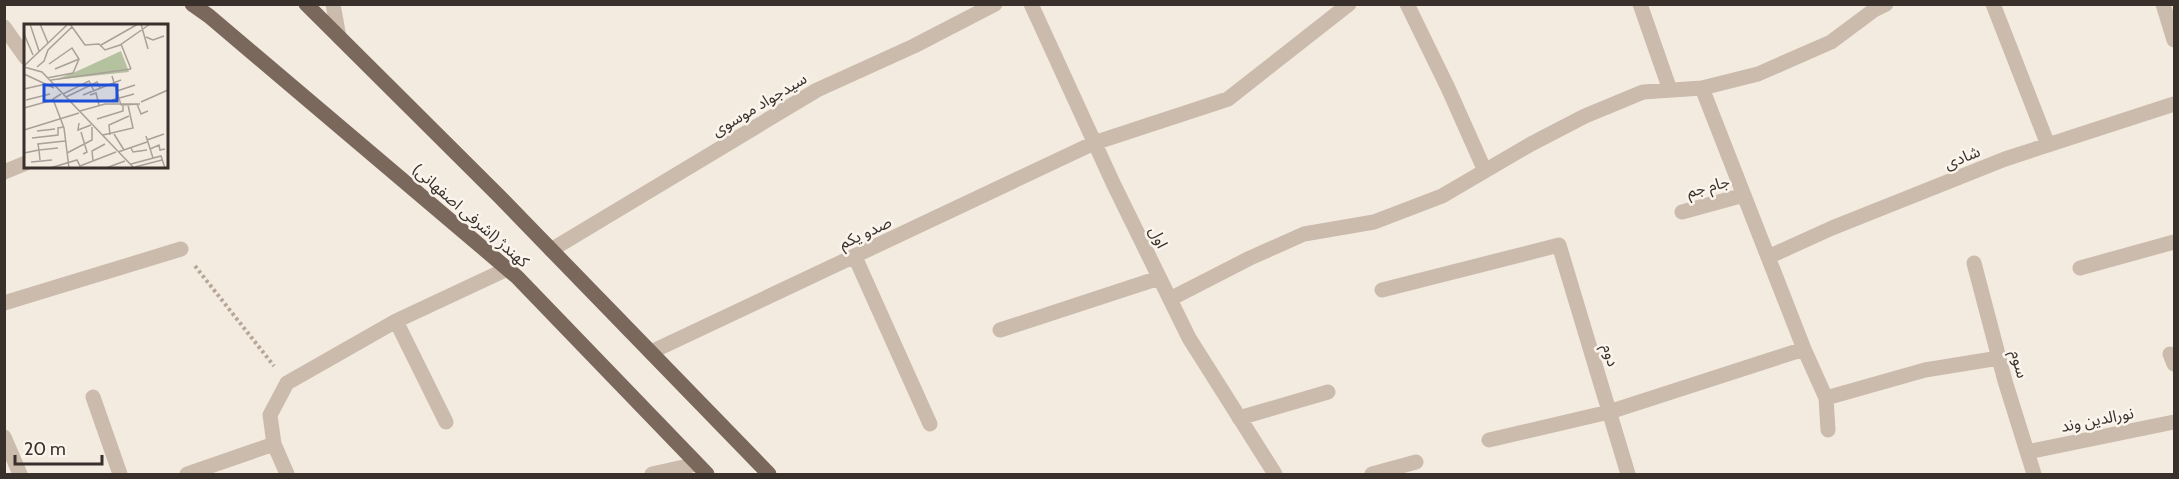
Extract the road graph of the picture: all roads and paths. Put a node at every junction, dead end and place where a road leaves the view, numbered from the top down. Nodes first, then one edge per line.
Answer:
1 (192, 4) edge
2 (306, 4) edge
3 (333, 4) edge
4 (995, 4) edge
5 (1031, 4) edge
6 (1349, 4) edge
7 (1407, 4) edge
8 (1640, 4) edge
9 (1886, 4) edge
10 (1993, 4) edge
11 (2163, 4) edge
12 (2171, 19) edge
13 (4, 27) edge
14 (339, 37) junction
15 (2175, 40) edge
16 (24, 55) edge
17 (1702, 88) junction
18 (1670, 90) junction
19 (2175, 104) edge
20 (1095, 143) junction
21 (2048, 145) junction
22 (24, 163) edge
23 (1485, 171) junction
24 (4, 172) edge
25 (1744, 195) junction
26 (1682, 212) dead end
27 (2175, 242) edge
28 (181, 249) joint
29 (551, 250) junction
30 (1768, 256) junction
31 (855, 257) junction
32 (1974, 263) dead end
33 (2080, 268) dead end
34 (507, 269) junction
35 (1159, 278) junction
36 (1382, 290) dead end
37 (1170, 299) junction
38 (4, 303) edge
39 (396, 321) junction
40 (1000, 330) dead end
41 (1804, 349) junction
42 (651, 352) junction
43 (1999, 358) junction
44 (287, 383) junction
45 (1328, 392) dead end
46 (93, 397) dead end
47 (1826, 398) junction
48 (1609, 412) junction
49 (1239, 418) junction
50 (446, 422) dead end
51 (2175, 423) edge
52 (930, 424) dead end
53 (1828, 430) dead end
54 (4, 437) edge
55 (1489, 440) dead end
56 (274, 444) junction
57 (2027, 452) junction
58 (1416, 462) dead end
59 (702, 469) edge
60 (20, 474) edge
61 (120, 474) edge
62 (187, 474) edge
63 (286, 474) edge
64 (652, 474) edge
65 (770, 474) edge
66 (1275, 474) edge
67 (1371, 474) edge
68 (1628, 474) edge
69 (2034, 474) edge

1 - 34 main road, کهندژ (اشرفی اصفهانی)
2 - 14 main road, کهندژ (اشرفی اصفهانی)
3 - 14 street
4 - 29 street, سیدجواد موسوی
5 - 20 street, اول
6 - 20 street, صدو یکم
7 - 23 street
8 - 18 street
9 - 17 street
10 - 21 street
11 - 12 street
12 - 15 street
13 - 16 street
14 - 29 main road, کهندژ (اشرفی اصفهانی)
17 - 18 street
17 - 25 street
18 - 23 street
19 - 21 street, شادی
20 - 31 street, صدو یکم
20 - 35 street, اول
21 - 30 street, شادی
22 - 24 street
23 - 37 street
25 - 26 street, جام جم
25 - 30 street
27 - 33 street
28 - 38 street
28 - 44 path
29 - 42 main road, کهندژ (اشرفی اصفهانی)
30 - 41 street
31 - 42 street, صدو یکم
31 - 52 street
32 - 43 street, سوم
34 - 39 street
34 - 59 main road, کهندژ (اشرفی اصفهانی)
35 - 37 street, اول
35 - 40 street
36 - 48 street, دوم
37 - 49 street, اول
39 - 44 street
39 - 50 street
41 - 47 street
41 - 48 street
42 - 65 main road, کهندژ (اشرفی اصفهانی)
43 - 47 street
43 - 57 street, سوم
44 - 56 street
45 - 49 street
46 - 61 street
47 - 53 street
48 - 55 street
48 - 68 street, دوم
49 - 66 street, اول
51 - 57 street, نورالدین وند
54 - 60 street
56 - 62 street
56 - 63 street
57 - 69 street, سوم
58 - 67 street
59 - 64 street

